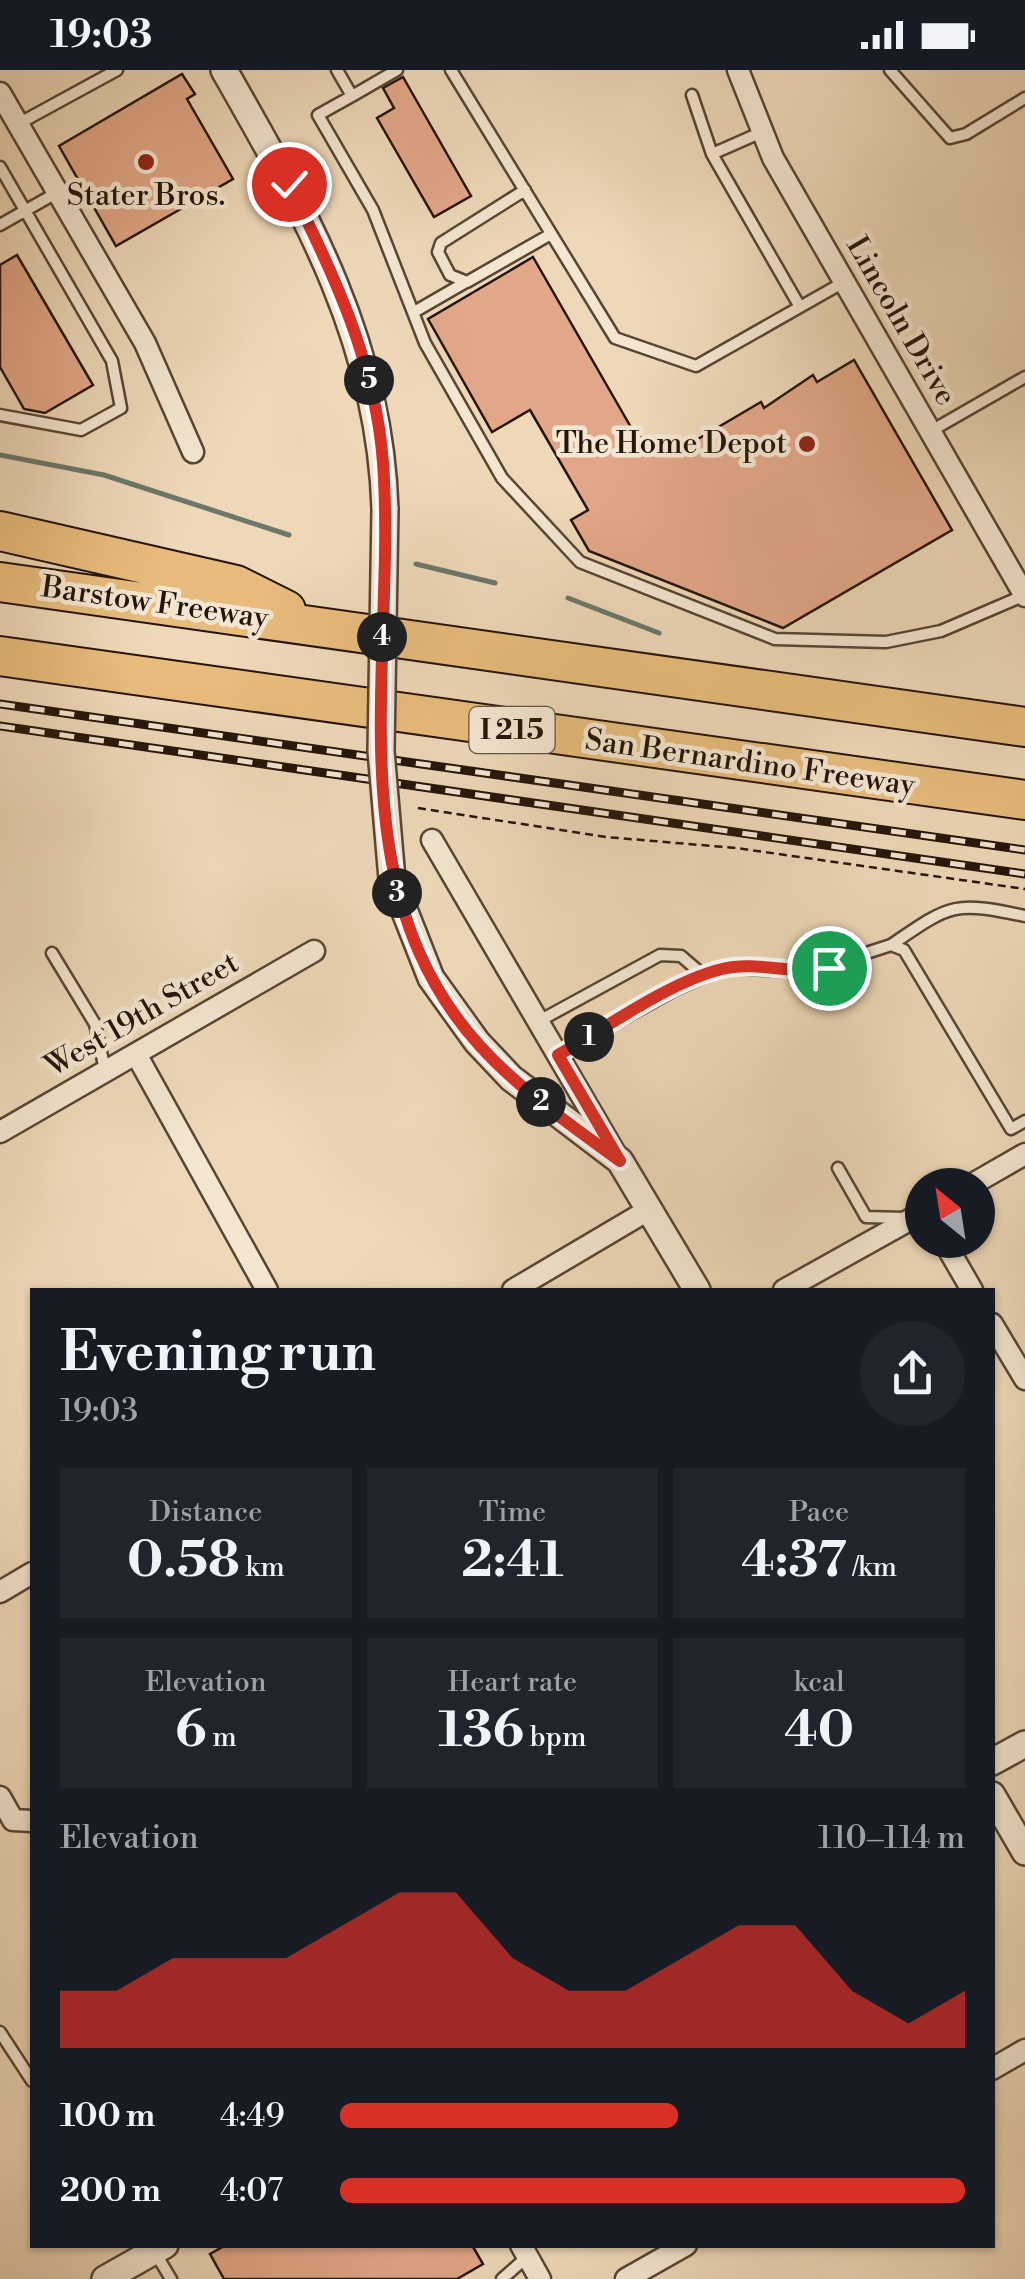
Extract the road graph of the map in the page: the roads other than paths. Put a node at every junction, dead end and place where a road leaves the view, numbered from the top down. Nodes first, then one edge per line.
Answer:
1 (117, 70) edge
2 (353, 70) edge
3 (397, 70) edge
4 (452, 70) edge
5 (738, 70) edge
6 (890, 70) edge
7 (233, 73) edge
8 (339, 74) edge
9 (692, 94) dead end
10 (0, 95) edge
11 (352, 96) junction
12 (1025, 98) edge
13 (18, 124) junction
14 (762, 132) junction
15 (712, 154) junction
16 (0, 167) edge
17 (525, 190) junction
18 (58, 192) junction
19 (25, 210) junction
20 (0, 224) edge
21 (551, 234) junction
22 (467, 282) junction
23 (844, 282) junction
24 (800, 307) junction
25 (414, 312) junction
26 (1025, 376) edge
27 (0, 414) edge
28 (930, 432) junction
29 (193, 452) dead end
30 (0, 531) edge
31 (0, 582) edge
32 (1025, 596) edge
33 (310, 623) junction
34 (0, 656) edge
35 (1025, 727) edge
36 (1025, 800) edge
37 (432, 840) dead end
38 (1025, 916) edge
39 (891, 946) junction
40 (314, 951) dead end
41 (52, 953) dead end
42 (702, 975) junction
43 (538, 1021) junction
44 (136, 1054) junction
45 (558, 1055) junction
46 (105, 1072) junction
47 (1025, 1121) edge
48 (0, 1132) edge
49 (1025, 1154) edge
50 (620, 1161) junction
51 (838, 1168) dead end
52 (995, 1171) edge
53 (650, 1210) junction
54 (905, 1216) edge
55 (905, 1223) edge
56 (953, 1258) edge
57 (267, 1288) edge
58 (516, 1288) edge
59 (696, 1288) edge
60 (788, 1288) edge
61 (971, 1288) edge
62 (995, 1329) edge
63 (1025, 1380) edge
64 (30, 1574) edge
65 (2, 1587) edge
66 (1025, 1744) edge
67 (995, 1760) edge
68 (0, 1797) edge
69 (995, 1800) edge
70 (23, 1820) edge
71 (1025, 1852) edge
72 (0, 2032) edge
73 (1025, 2050) edge
74 (995, 2066) edge
75 (30, 2078) edge
76 (160, 2248) edge
77 (681, 2248) edge
78 (524, 2251) edge
79 (105, 2279) edge
80 (171, 2279) edge
81 (502, 2279) edge
82 (540, 2279) edge
83 (626, 2279) edge

1 - 13 lane
2 - 8 lane
3 - 11 lane
4 - 17 lane
5 - 14 street, Lincoln Drive
6 - 12 lane
7 - 50 street, bridge
8 - 11 lane
9 - 15 lane
10 - 13 street
11 - 25 lane
13 - 18 street
14 - 15 lane
14 - 23 street, Lincoln Drive
15 - 24 lane
16 - 19 lane
17 - 21 lane
17 - 22 lane
18 - 19 lane
18 - 29 street
19 - 20 lane
19 - 27 lane
21 - 22 lane
21 - 24 lane
22 - 25 lane
23 - 24 lane
23 - 28 street, Lincoln Drive
25 - 32 lane
26 - 28 lane
28 - 32 street, Lincoln Drive
30 - 33 highway
31 - 33 highway, Barstow Freeway / I 215
33 - 35 highway, I 215
34 - 36 highway, San Bernardino Freeway / I 215
37 - 43 street
38 - 39 lane
39 - 42 lane
39 - 47 lane
40 - 44 street, West 19th Street
41 - 46 lane
42 - 43 lane
42 - 45 lane
43 - 45 street
44 - 46 street, West 19th Street
44 - 57 street
45 - 50 street
46 - 48 street, West 19th Street
49 - 52 street
50 - 53 street
51 - 54 lane
53 - 58 street
53 - 59 street
55 - 60 street
56 - 61 street
62 - 63 street
64 - 65 street
66 - 67 street
68 - 70 street
69 - 71 street
72 - 75 lane
73 - 74 street
76 - 79 street
76 - 80 lane
77 - 83 street
78 - 81 lane
78 - 82 street

